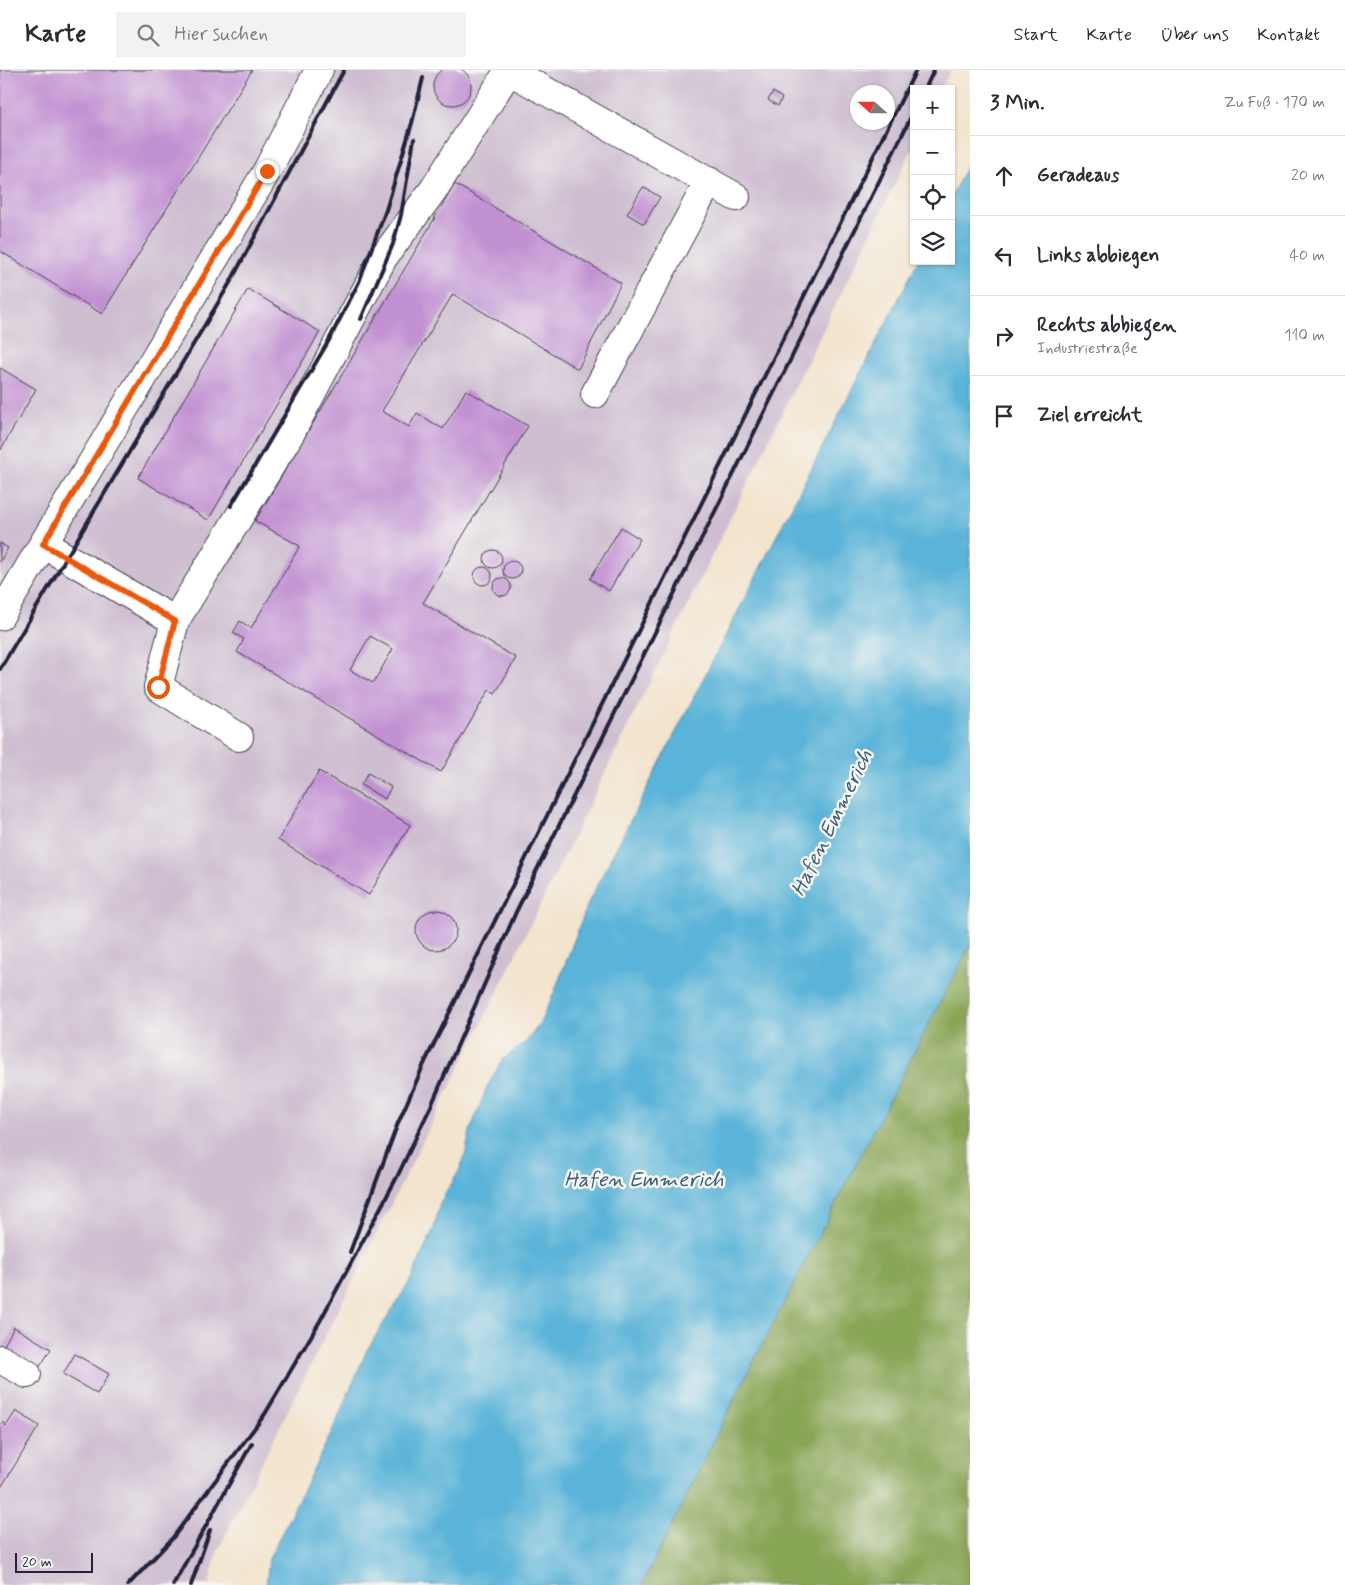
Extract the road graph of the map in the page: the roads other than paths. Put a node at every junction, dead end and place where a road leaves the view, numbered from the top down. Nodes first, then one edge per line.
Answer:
1 (319, 70) edge
2 (508, 70) edge
3 (709, 181) junction
4 (736, 197) dead end
5 (594, 394) dead end
6 (43, 544) junction
7 (0, 616) edge
8 (175, 621) junction
9 (239, 737) dead end
10 (0, 1359) edge
11 (27, 1374) dead end

1 - 6 street
2 - 3 street
2 - 8 street
3 - 4 street
3 - 5 street
6 - 7 street
6 - 8 street
8 - 9 street
10 - 11 street

